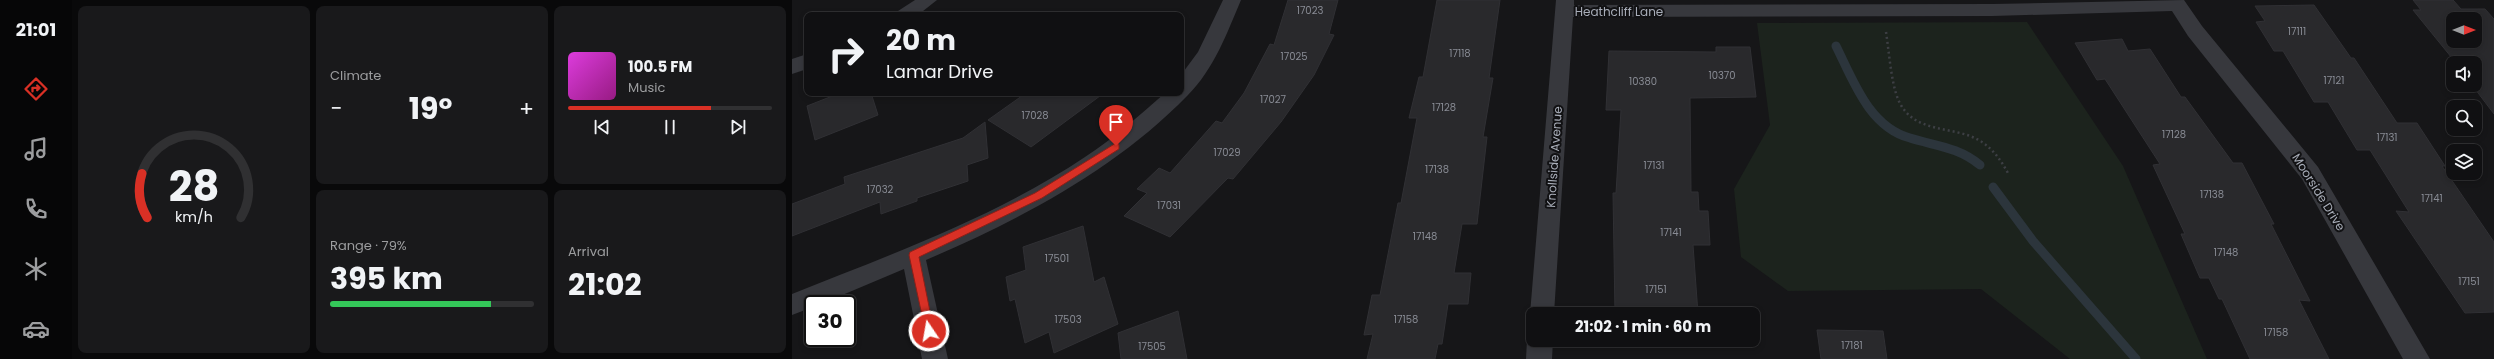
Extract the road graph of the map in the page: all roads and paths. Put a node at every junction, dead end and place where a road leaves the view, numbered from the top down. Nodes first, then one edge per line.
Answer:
1 (928, 0) edge
2 (1232, 0) edge
3 (2175, 3) edge
4 (1565, 5) edge
5 (1880, 10) junction
6 (910, 12) edge
7 (804, 62) edge
8 (792, 67) edge
9 (1184, 86) edge
10 (1175, 96) edge
11 (2009, 175) dead end
12 (913, 255) junction
13 (792, 305) edge
14 (1543, 307) edge
15 (1540, 347) edge
16 (935, 359) edge
17 (1539, 359) edge
18 (2417, 359) edge

1 - 6 street
2 - 9 street
3 - 5 street, Heathcliff Lane
3 - 18 street, Moorside Drive
4 - 5 street, Heathcliff Lane
4 - 14 street, Knollside Avenue
5 - 11 path
7 - 8 street
10 - 12 street
12 - 13 street
12 - 16 street
15 - 17 street

